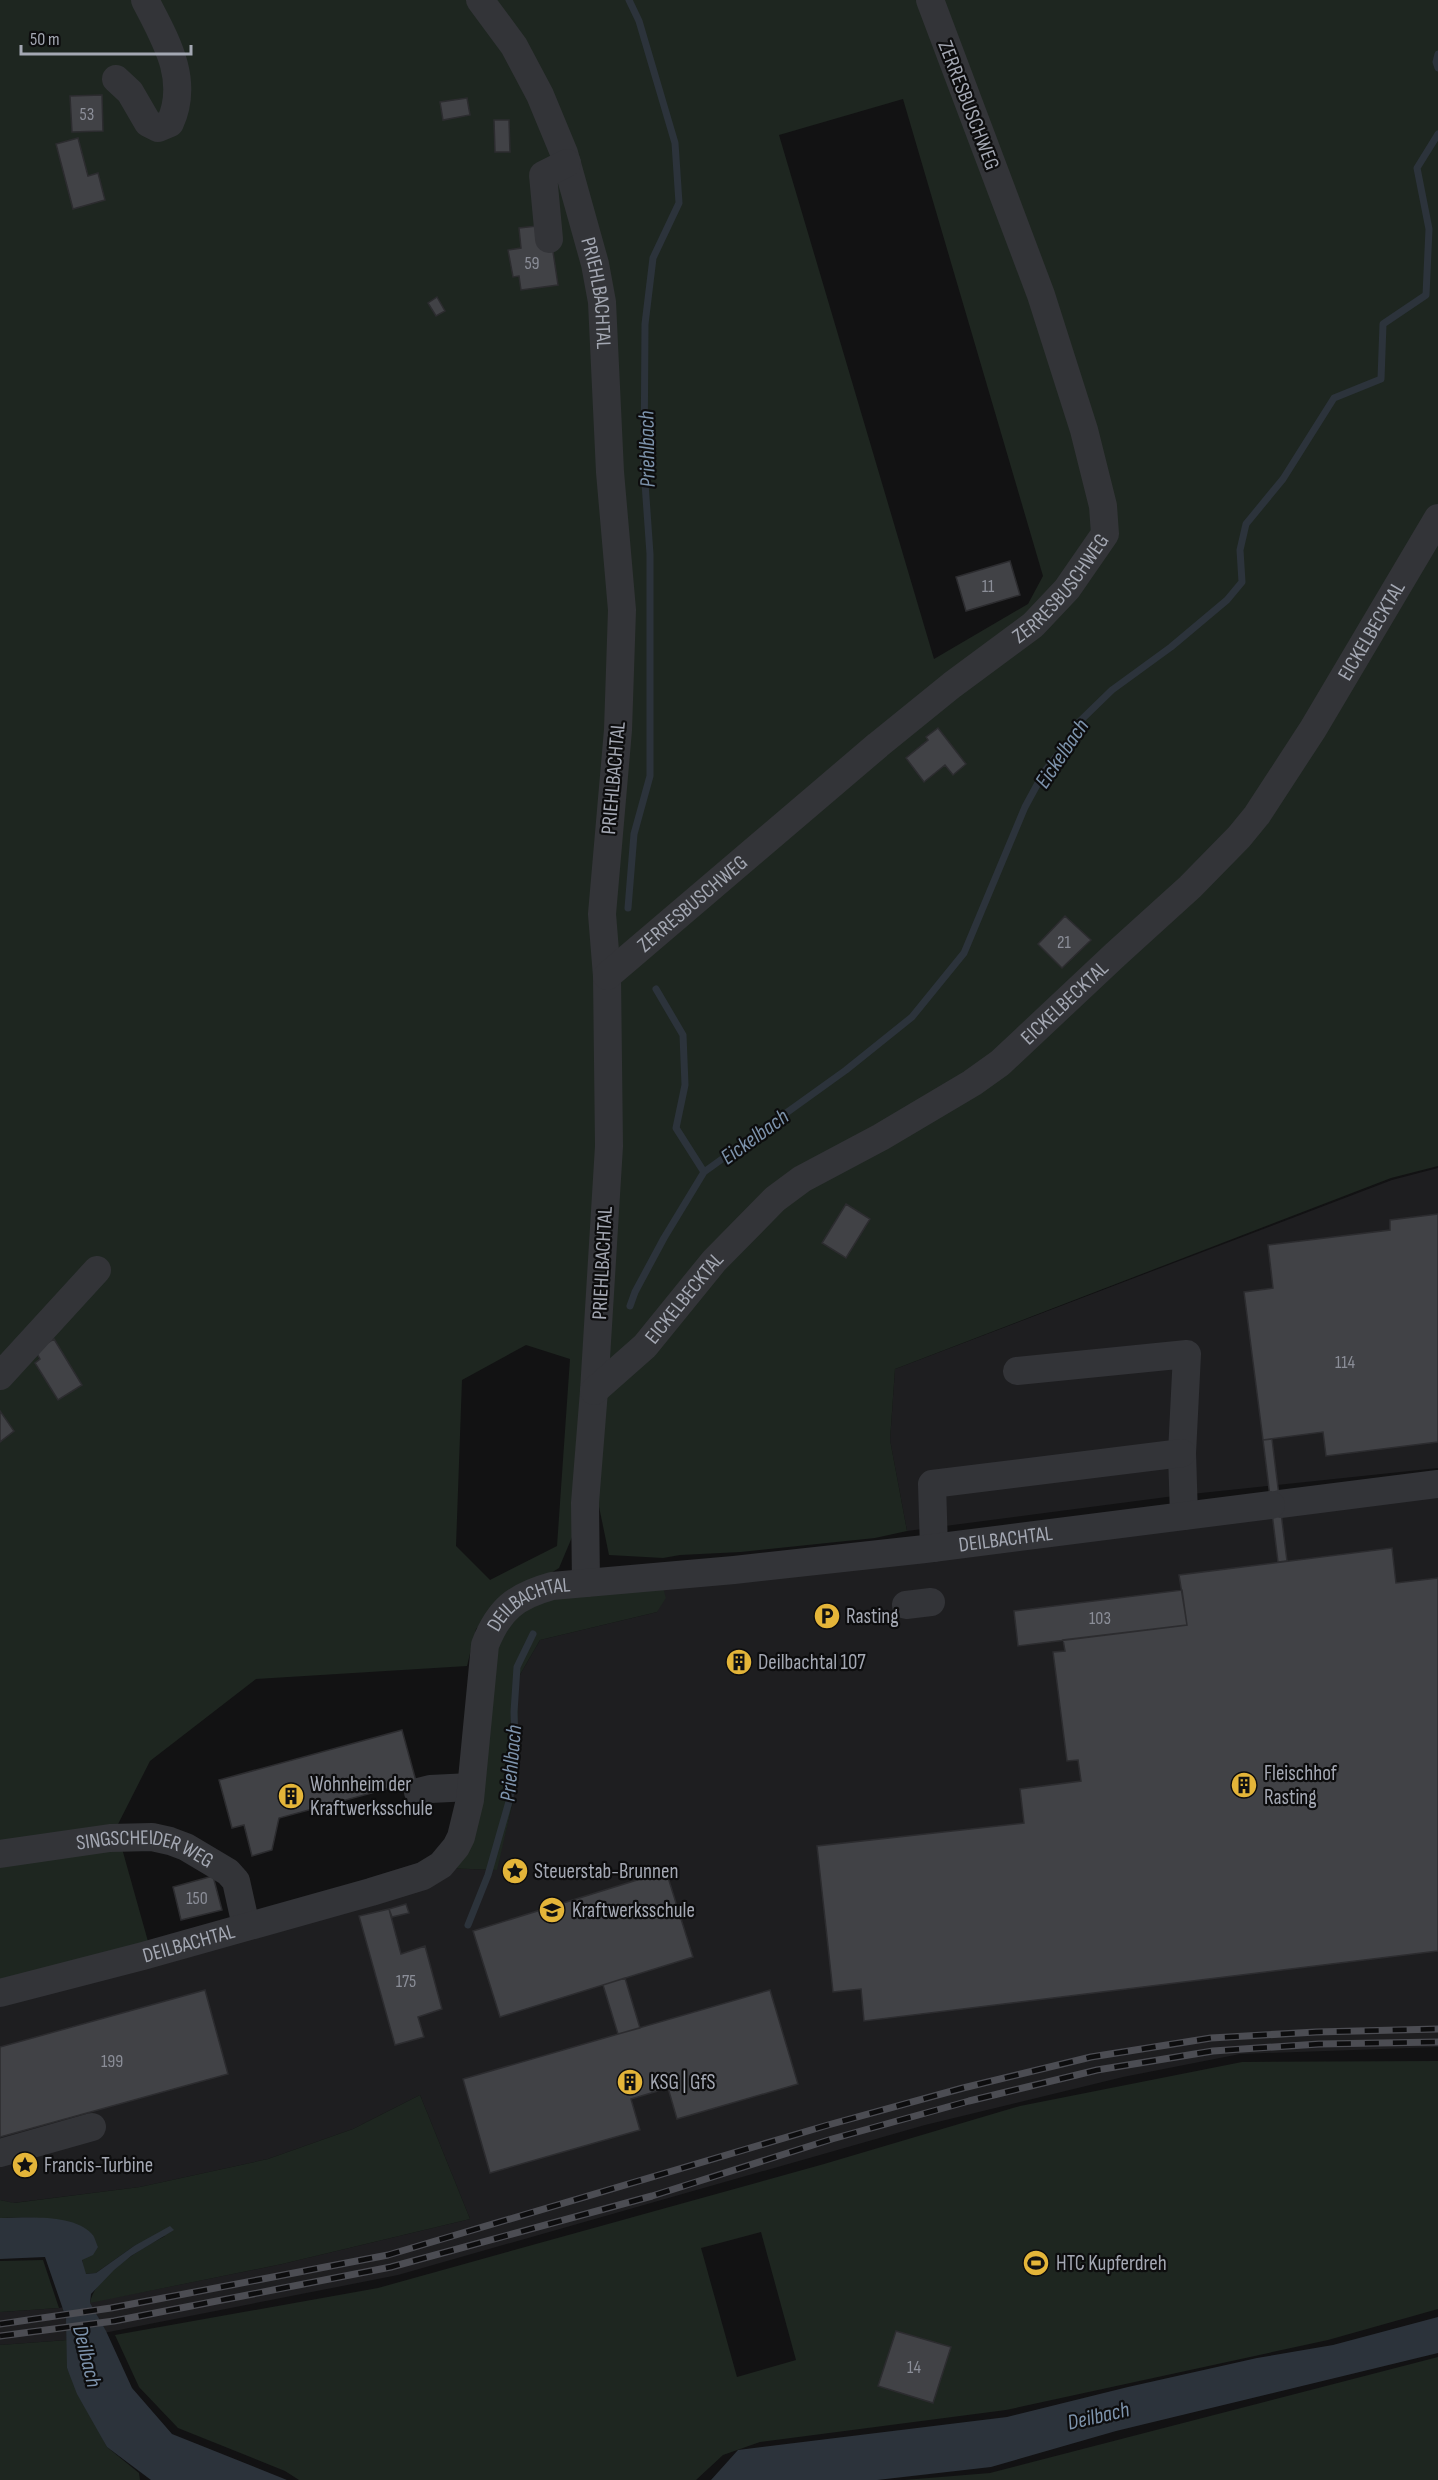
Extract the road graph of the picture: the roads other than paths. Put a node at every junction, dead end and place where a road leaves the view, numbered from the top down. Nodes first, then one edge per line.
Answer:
1 (145, 0) edge
2 (480, 0) edge
3 (930, 0) edge
4 (116, 79) dead end
5 (567, 163) junction
6 (549, 239) dead end
7 (1438, 518) edge
8 (607, 976) junction
9 (97, 1270) dead end
10 (1017, 1371) dead end
11 (0, 1376) edge
12 (594, 1391) junction
13 (1182, 1453) junction
14 (1438, 1484) edge
15 (1184, 1516) junction
16 (934, 1548) junction
17 (586, 1582) junction
18 (471, 1787) junction
19 (418, 1792) dead end
20 (0, 1854) edge
21 (246, 1926) junction
22 (0, 1993) edge
23 (92, 2127) dead end
24 (0, 2152) edge

1 - 4 street
2 - 5 street, PRIEHLBACHTAL
3 - 8 street, ZERRESBUSCHWEG
5 - 6 street
5 - 8 street, PRIEHLBACHTAL
7 - 12 street, EICKELBECKTAL
8 - 12 street, PRIEHLBACHTAL
9 - 11 street
10 - 13 street
12 - 17 street, PRIEHLBACHTAL
13 - 15 street
13 - 16 street
14 - 15 street, DEILBACHTAL
15 - 16 street, DEILBACHTAL
16 - 17 street, DEILBACHTAL
17 - 18 street, DEILBACHTAL
18 - 19 street
18 - 21 street, DEILBACHTAL
20 - 21 street, SINGSCHEIDER WEG
21 - 22 street, DEILBACHTAL
23 - 24 street

